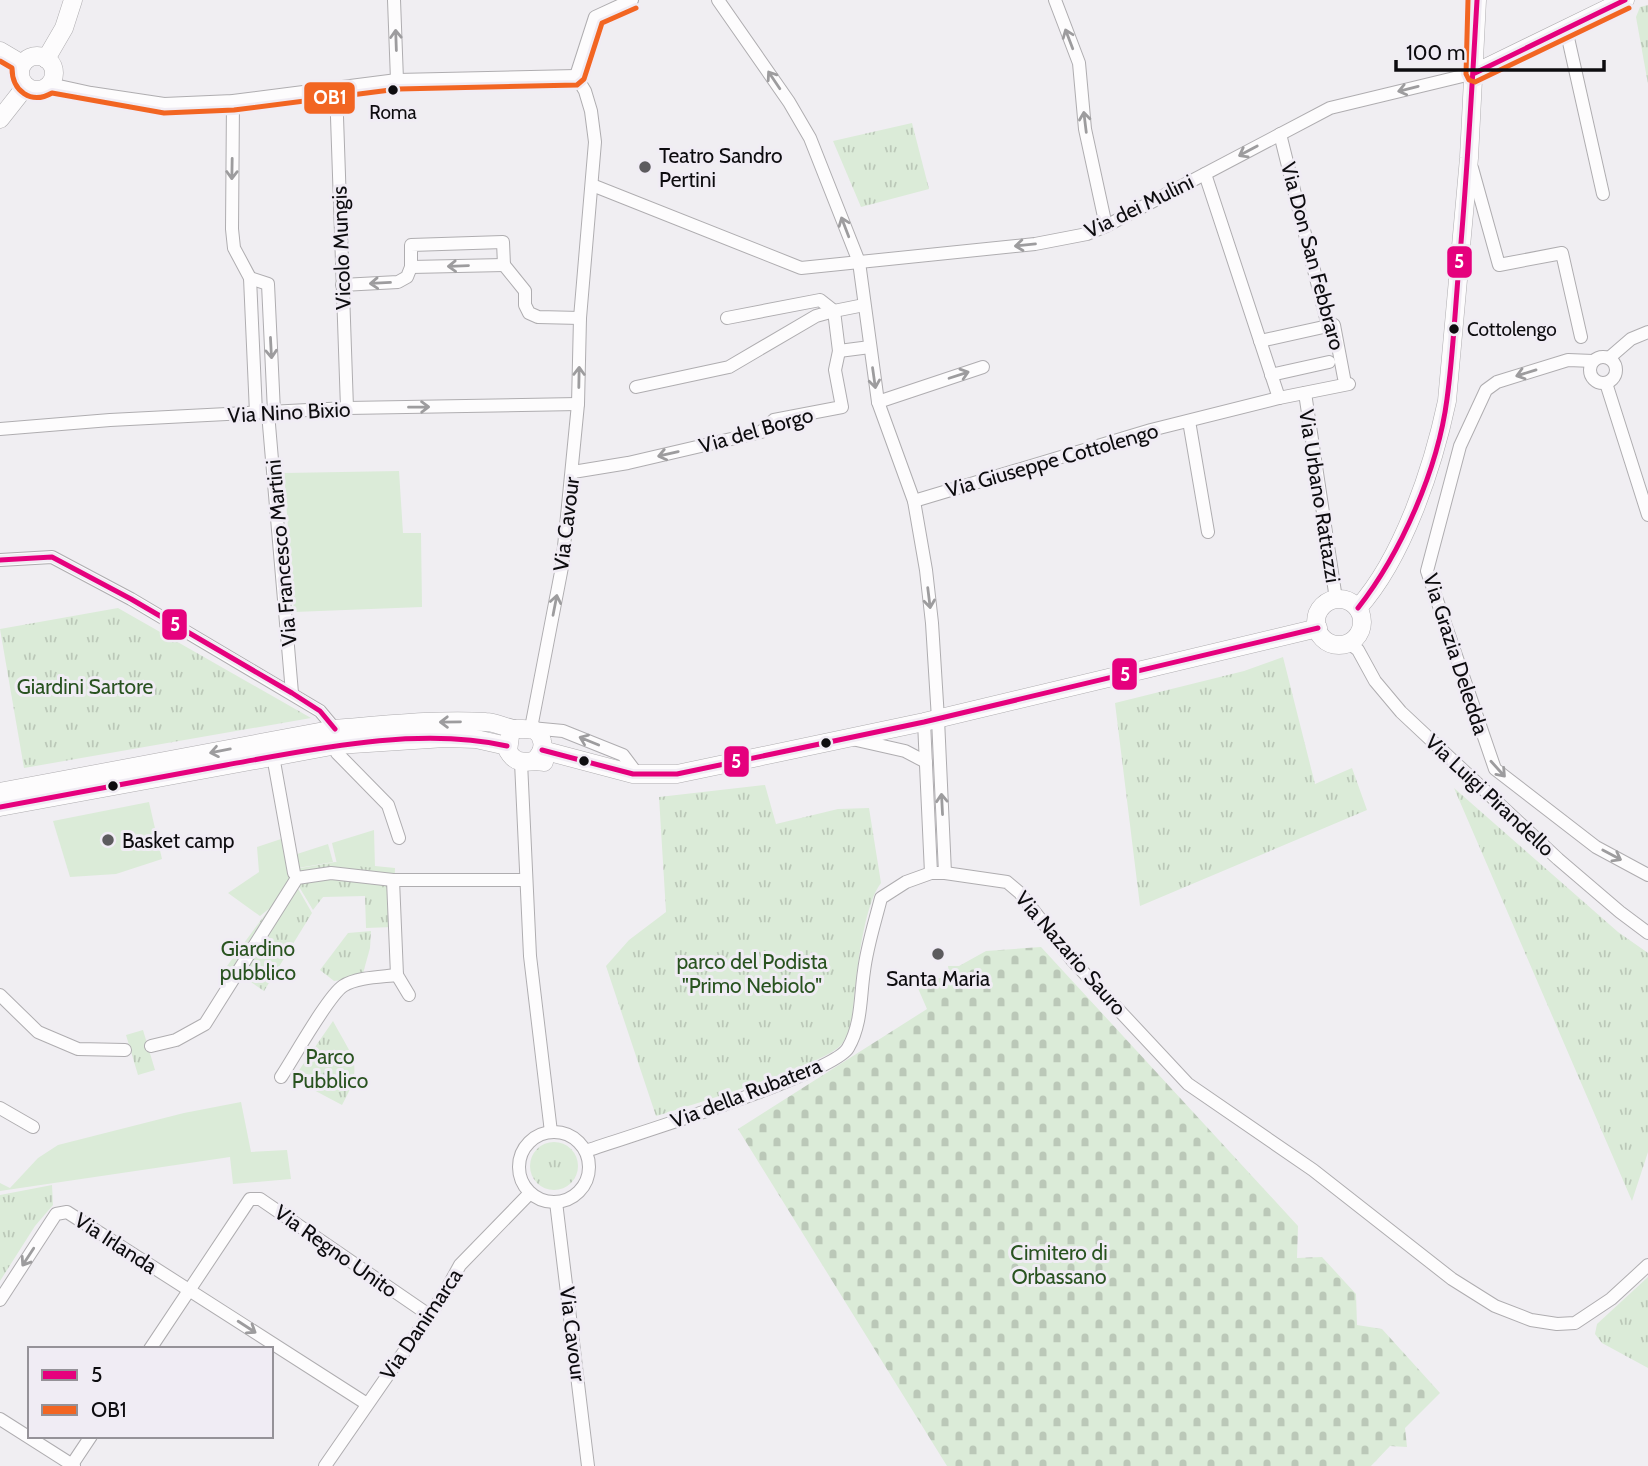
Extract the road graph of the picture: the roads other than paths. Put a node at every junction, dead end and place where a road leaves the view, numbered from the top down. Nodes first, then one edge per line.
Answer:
1 (73, 0) edge
2 (394, 0) edge
3 (632, 0) edge
4 (718, 0) edge
5 (1055, 0) edge
6 (1477, 0) edge
7 (1625, 0) edge
8 (1566, 29) junction
9 (0, 51) edge
10 (46, 59) junction
11 (23, 64) junction
12 (1475, 73) junction
13 (576, 76) junction
14 (397, 80) junction
15 (50, 84) junction
16 (26, 86) junction
17 (335, 88) junction
18 (233, 100) junction
19 (0, 119) edge
20 (1280, 134) junction
21 (1469, 158) junction
22 (1205, 174) junction
23 (592, 185) junction
24 (1603, 194) dead end
25 (1106, 226) junction
26 (859, 262) junction
27 (504, 265) junction
28 (411, 267) junction
29 (342, 285) junction
30 (863, 305) junction
31 (834, 311) junction
32 (580, 318) junction
33 (727, 318) dead end
34 (1328, 326) junction
35 (1648, 332) edge
36 (1581, 337) dead end
37 (1260, 341) junction
38 (870, 347) junction
39 (839, 351) junction
40 (1609, 358) junction
41 (1593, 361) junction
42 (1329, 362) dead end
43 (983, 367) dead end
44 (1271, 375) junction
45 (1347, 381) joint
46 (1606, 383) junction
47 (636, 387) dead end
48 (1305, 393) junction
49 (1279, 398) junction
50 (878, 402) junction
51 (578, 404) junction
52 (349, 409) junction
53 (266, 413) junction
54 (1189, 421) junction
55 (0, 429) edge
56 (573, 472) junction
57 (915, 501) junction
58 (1648, 515) edge
59 (1208, 532) dead end
60 (0, 560) edge
61 (1336, 599) junction
62 (1358, 608) junction
63 (1318, 628) junction
64 (1349, 643) junction
65 (292, 693) junction
66 (931, 720) junction
67 (524, 729) junction
68 (336, 737) junction
69 (849, 738) junction
70 (507, 746) junction
71 (273, 756) junction
72 (533, 757) junction
73 (926, 762) junction
74 (677, 774) junction
75 (638, 775) junction
76 (1, 800) edge
77 (399, 838) dead end
78 (294, 873) dead end
79 (931, 873) junction
80 (945, 873) junction
81 (1648, 874) edge
82 (393, 880) junction
83 (525, 880) junction
84 (1648, 933) edge
85 (397, 975) junction
86 (0, 995) edge
87 (409, 995) dead end
88 (151, 1046) dead end
89 (125, 1050) dead end
90 (281, 1077) dead end
91 (0, 1108) edge
92 (33, 1128) dead end
93 (551, 1132) junction
94 (586, 1151) junction
95 (530, 1193) junction
96 (556, 1202) junction
97 (1648, 1265) edge
98 (189, 1290) junction
99 (0, 1300) edge
100 (429, 1315) junction
101 (151, 1347) edge
102 (367, 1404) junction
103 (0, 1419) edge
104 (28, 1437) edge
105 (29, 1438) edge
106 (90, 1438) edge
107 (72, 1466) edge
108 (325, 1466) edge
109 (588, 1466) edge

1 - 10 street
14 -> 2 street
3 - 13 street
26 -> 4 street
25 -> 5 street
6 - 12 street
7 - 8 street, Via dei Mulini
8 - 12 street, Via dei Mulini
8 - 24 street
9 - 11 street
10 - 11 street
10 - 15 street
11 - 16 street
12 -> 20 street, Via dei Mulini
12 - 21 street
13 - 14 street
13 - 23 street, Via Cavour
14 - 17 street
15 - 16 street
15 - 18 street
16 - 19 street
17 - 18 street
17 - 29 street, Vicolo Mungis
18 -> 53 street, Via Francesco Martini
20 -> 22 street, Via dei Mulini
20 - 34 street, Via Don San Febbraro
21 - 36 street
21 - 62 street
22 - 25 street, Via dei Mulini
22 - 37 street
23 - 26 street, Via dei Mulini
23 - 32 street, Via Cavour
25 -> 26 street, Via dei Mulini
26 - 30 street
27 -> 28 street
27 - 28 street
27 - 32 street
28 -> 29 street
29 - 52 street, Vicolo Mungis
30 - 31 street
30 - 38 street
31 - 33 street
31 - 39 street
31 - 47 street
51 -> 32 street, Via Cavour
34 - 37 street
34 - 45 street, Via Don San Febbraro
35 - 40 street
37 - 44 street
38 - 39 street
38 -> 50 street
39 -> 56 street, Via del Borgo
40 - 41 street
40 - 46 street
41 - 46 street
41 -> 81 street, Via Grazia Deledda
42 - 44 street
50 -> 43 street
44 - 49 street
45 - 48 street, Via Giuseppe Cottolengo
46 - 58 street
48 - 49 street, Via Giuseppe Cottolengo
48 - 61 street, Via Urbano Rattazzi
49 - 54 street, Via Giuseppe Cottolengo
50 - 57 street
52 -> 51 street, Via Nino Bixio
51 - 56 street, Via Cavour
52 - 53 street, Via Nino Bixio
53 - 55 street, Via Nino Bixio
53 - 65 street, Via Francesco Martini
54 - 57 street, Via Giuseppe Cottolengo
54 - 59 street, Via Giuseppe Cottolengo
67 -> 56 street, Via Cavour
57 -> 66 street
60 - 65 street
61 - 62 street
61 - 63 street
62 - 64 street
63 - 64 street
63 - 66 street
64 - 84 street, Via Luigi Pirandello
65 - 68 street
66 - 69 street
66 - 73 street
80 -> 66 street
67 -> 68 street
67 - 70 street
67 - 72 street
75 -> 67 street
68 - 70 street
68 - 71 street
68 -> 76 street
68 - 77 street
69 - 73 street
69 - 74 street
70 - 72 street
71 - 76 street
71 - 78 street
72 - 74 street
72 - 75 street
72 - 83 street
73 - 79 street
74 - 75 street
79 - 80 street, Via della Rubatera
79 - 94 street, Via della Rubatera
80 - 97 street, Via Nazario Sauro
82 - 83 street
82 - 85 street
82 - 88 street
83 - 93 street
85 - 87 street
85 - 90 street
86 - 89 street
91 - 92 street
93 - 94 street
93 - 95 street
94 - 96 street
95 - 96 street
95 - 100 street, Via Danimarca
96 - 109 street, Via Cavour
98 -> 99 street, Via Irlanda
98 - 100 street, Via Regno Unito
98 - 101 street, Via Regno Unito
98 -> 102 street, Via Irlanda
100 - 102 street, Via Danimarca
102 - 108 street, Via Danimarca
103 - 104 street
105 - 107 street
106 - 107 street

